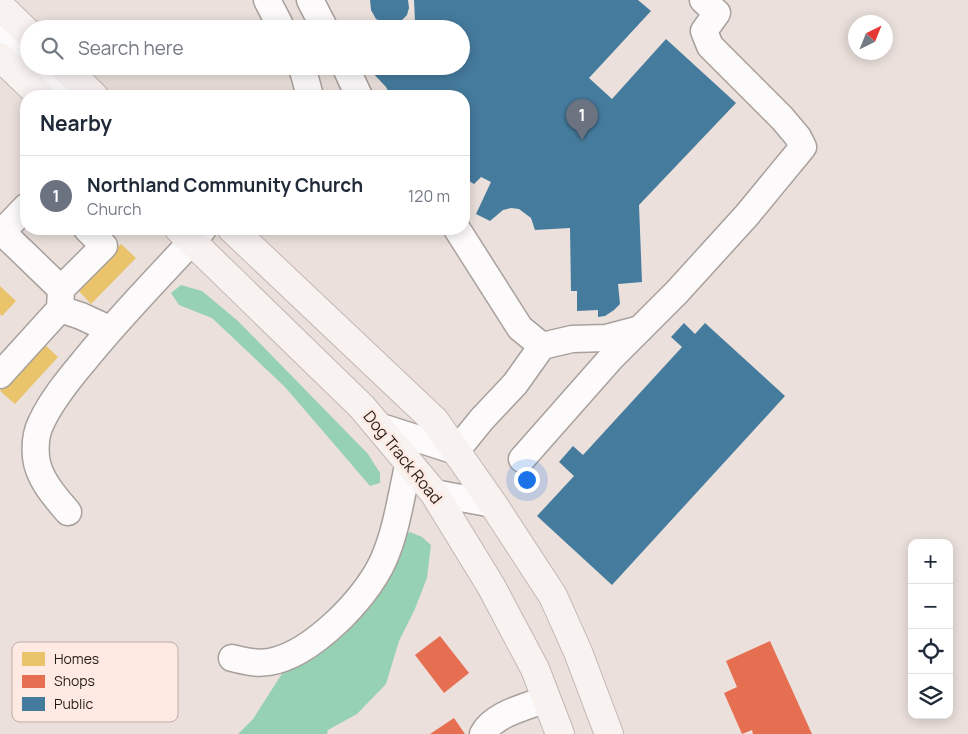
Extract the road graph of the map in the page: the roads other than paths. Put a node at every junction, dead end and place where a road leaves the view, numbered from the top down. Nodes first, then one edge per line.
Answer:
1 (267, 0) edge
2 (310, 0) edge
3 (0, 6) edge
4 (710, 6) edge
5 (277, 20) edge
6 (320, 20) edge
7 (0, 25) edge
8 (20, 25) edge
9 (20, 44) edge
10 (0, 57) edge
11 (52, 75) edge
12 (72, 75) edge
13 (304, 75) edge
14 (349, 75) edge
15 (35, 90) edge
16 (68, 90) edge
17 (88, 90) edge
18 (308, 90) edge
19 (356, 90) edge
20 (20, 213) edge
21 (93, 235) edge
22 (190, 235) edge
23 (194, 235) edge
24 (238, 235) edge
25 (461, 235) edge
26 (61, 299) junction
27 (640, 328) junction
28 (109, 329) junction
29 (542, 346) junction
30 (0, 375) edge
31 (378, 426) junction
32 (456, 451) junction
33 (522, 460) dead end
34 (409, 462) junction
35 (434, 493) junction
36 (492, 504) junction
37 (68, 512) dead end
38 (232, 658) dead end
39 (546, 699) junction
40 (483, 734) edge
41 (560, 734) edge
42 (609, 734) edge

1 - 5 street
2 - 6 street
3 - 8 main road
4 - 27 street
7 - 9 street
10 - 15 main road
11 - 16 street
12 - 17 main road
13 - 18 street
14 - 19 street
20 - 26 street
21 - 26 street
22 - 28 street
23 - 31 main road, Dog Track Road
24 - 32 main road
25 - 29 street
26 - 28 street
26 - 30 street
27 - 29 street
27 - 33 street
28 - 37 street
29 - 32 street
31 - 32 street
31 - 34 main road, Dog Track Road
32 - 36 main road
34 - 35 main road, Dog Track Road
34 - 38 street
35 - 36 street
35 - 39 main road, Dog Track Road
36 - 42 main road
39 - 40 street
39 - 41 main road, Dog Track Road

